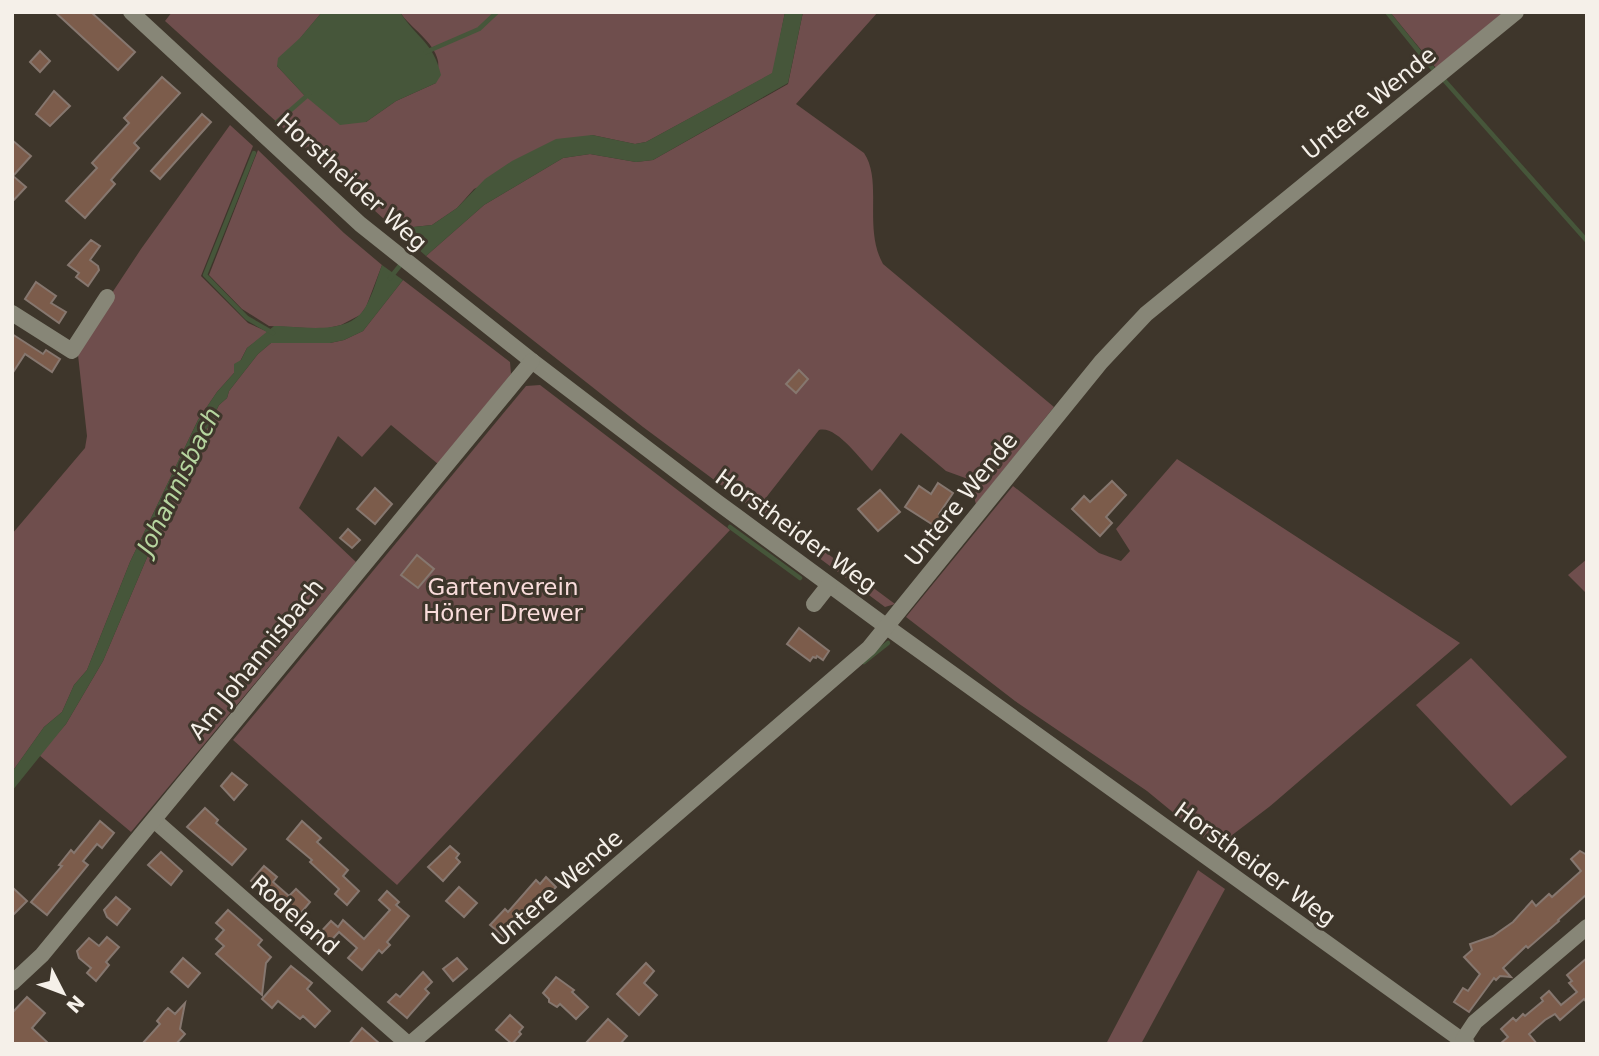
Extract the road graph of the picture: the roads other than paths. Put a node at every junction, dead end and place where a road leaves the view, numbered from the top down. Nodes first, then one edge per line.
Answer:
1 (131, 12) edge
2 (1516, 12) edge
3 (107, 297) dead end
4 (12, 313) edge
5 (532, 361) junction
6 (829, 584) junction
7 (814, 604) dead end
8 (887, 627) junction
9 (154, 820) junction
10 (1587, 927) edge
11 (12, 984) edge
12 (1465, 1042) edge
13 (409, 1044) edge

1 - 5 street, Horstheider Weg
2 - 8 street, Untere Wende
3 - 4 street
5 - 6 street, Horstheider Weg
5 - 9 street, Am Johannisbach
6 - 7 street
6 - 8 street, Horstheider Weg
8 - 12 street, Horstheider Weg
8 - 13 street, Untere Wende
9 - 11 street, Am Johannisbach
9 - 13 street, Rodeland
10 - 12 street

